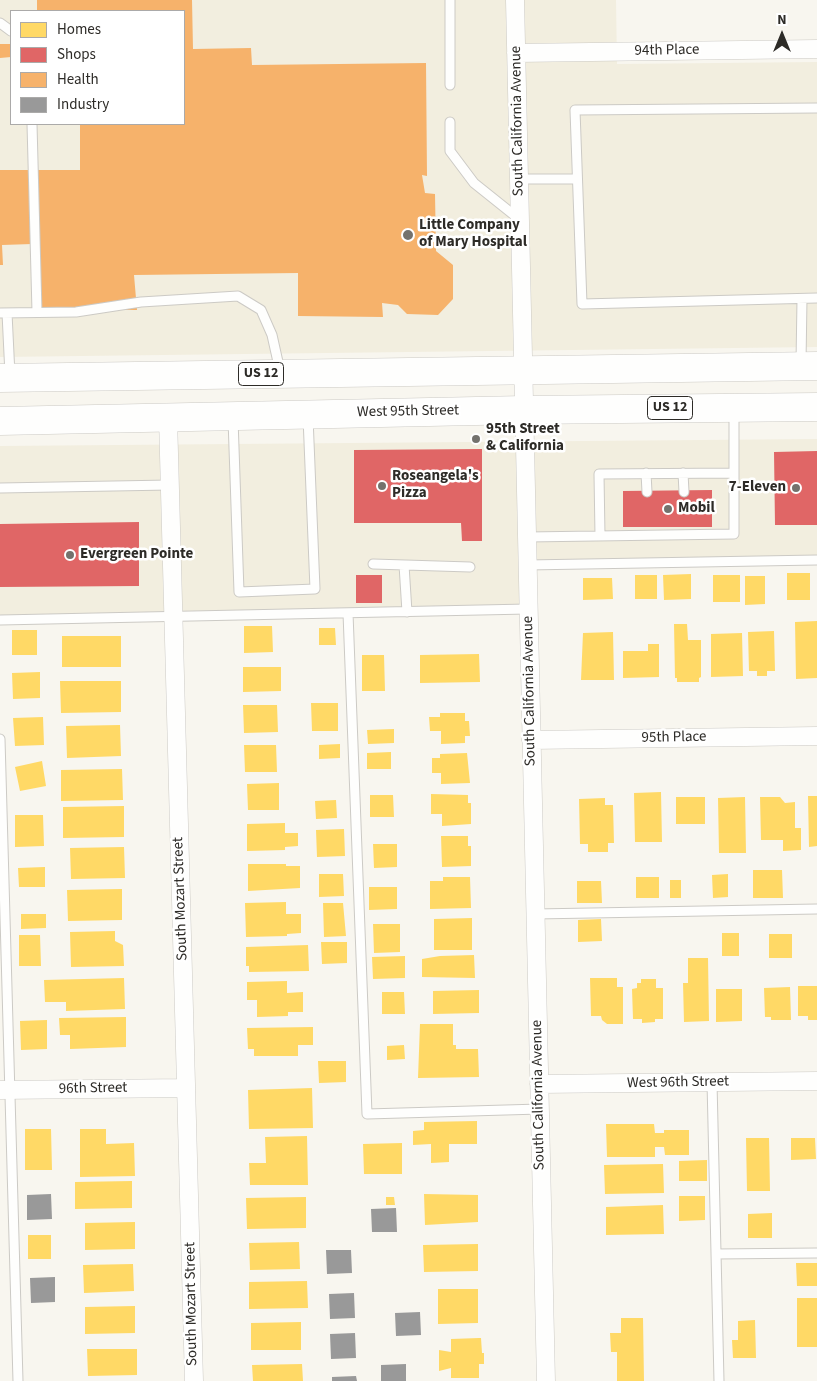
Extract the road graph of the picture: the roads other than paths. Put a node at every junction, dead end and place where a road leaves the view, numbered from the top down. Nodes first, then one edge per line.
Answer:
1 (450, 0) edge
2 (516, 0) edge
3 (0, 22) edge
4 (10, 30) edge
5 (817, 49) edge
6 (516, 53) junction
7 (450, 85) dead end
8 (817, 108) edge
9 (450, 122) dead end
10 (32, 125) edge
11 (519, 179) junction
12 (578, 179) junction
13 (520, 220) junction
14 (817, 298) edge
15 (802, 299) junction
16 (37, 312) junction
17 (3, 313) edge
18 (809, 366) edge
19 (523, 369) junction
20 (280, 373) junction
21 (5, 378) edge
22 (817, 407) edge
23 (734, 408) junction
24 (524, 410) junction
25 (308, 414) junction
26 (233, 416) junction
27 (168, 417) junction
28 (0, 421) edge
29 (646, 473) junction
30 (683, 473) junction
31 (734, 473) junction
32 (170, 485) junction
33 (0, 488) edge
34 (647, 492) dead end
35 (684, 492) dead end
36 (685, 524) dead end
37 (648, 525) dead end
38 (648, 535) junction
39 (685, 535) junction
40 (600, 536) junction
41 (527, 537) junction
42 (817, 560) edge
43 (373, 564) dead end
44 (404, 565) junction
45 (527, 565) junction
46 (470, 567) dead end
47 (528, 609) junction
48 (407, 612) junction
49 (348, 613) junction
50 (174, 616) junction
51 (0, 620) edge
52 (817, 736) edge
53 (0, 738) edge
54 (531, 740) junction
55 (817, 909) edge
56 (535, 914) junction
57 (817, 1081) edge
58 (712, 1082) junction
59 (539, 1084) junction
60 (186, 1088) junction
61 (5, 1090) edge
62 (540, 1109) junction
63 (817, 1253) edge
64 (716, 1254) junction
65 (18, 1381) edge
66 (194, 1381) edge
67 (546, 1381) edge
68 (719, 1381) edge

1 - 7 lane
2 - 6 street, South California Avenue
3 - 4 lane
5 - 6 street, 94th Place
6 - 11 street, South California Avenue
8 - 12 lane
9 - 13 lane
10 - 16 lane
11 - 12 lane
11 - 13 street, South California Avenue
12 - 15 lane
13 - 19 street, South California Avenue
14 - 15 lane
15 - 18 lane
16 - 17 lane
16 - 20 lane
17 - 21 lane
18 - 19 main road, US 12
19 - 20 main road, US 12
19 - 24 street, South California Avenue
20 - 21 main road, US 12
22 - 23 main road, West 95th Street / US 12
23 - 24 main road, West 95th Street / US 12
23 - 31 lane
24 - 25 main road, West 95th Street / US 12
24 - 41 street, South California Avenue
25 - 26 main road, West 95th Street / US 12
25 - 26 lane
26 - 27 main road, West 95th Street / US 12
27 - 28 main road, West 95th Street / US 12
27 - 32 street, South Mozart Street
29 - 30 lane
29 - 34 lane
29 - 40 lane
30 - 31 lane
30 - 35 lane
31 - 39 lane
32 - 33 lane
32 - 50 street, South Mozart Street
36 - 39 lane
37 - 38 lane
38 - 39 lane
38 - 40 lane
40 - 41 lane
41 - 45 street, South California Avenue
42 - 45 lane
43 - 44 lane
44 - 46 lane
44 - 48 lane
45 - 47 street, South California Avenue
47 - 48 lane
47 - 54 street, South California Avenue
48 - 49 lane
49 - 50 lane
49 - 62 lane
50 - 51 lane
50 - 60 street, South Mozart Street
52 - 54 street, 95th Place
53 - 61 lane
54 - 56 street, South California Avenue
55 - 56 lane
56 - 59 street, South California Avenue
57 - 58 street, West 96th Street
58 - 59 street, West 96th Street
58 - 64 lane
59 - 62 street, South California Avenue
60 - 61 street, 96th Street
60 - 66 street, South Mozart Street
61 - 65 lane
62 - 67 street, South California Avenue
63 - 64 lane
64 - 68 lane

